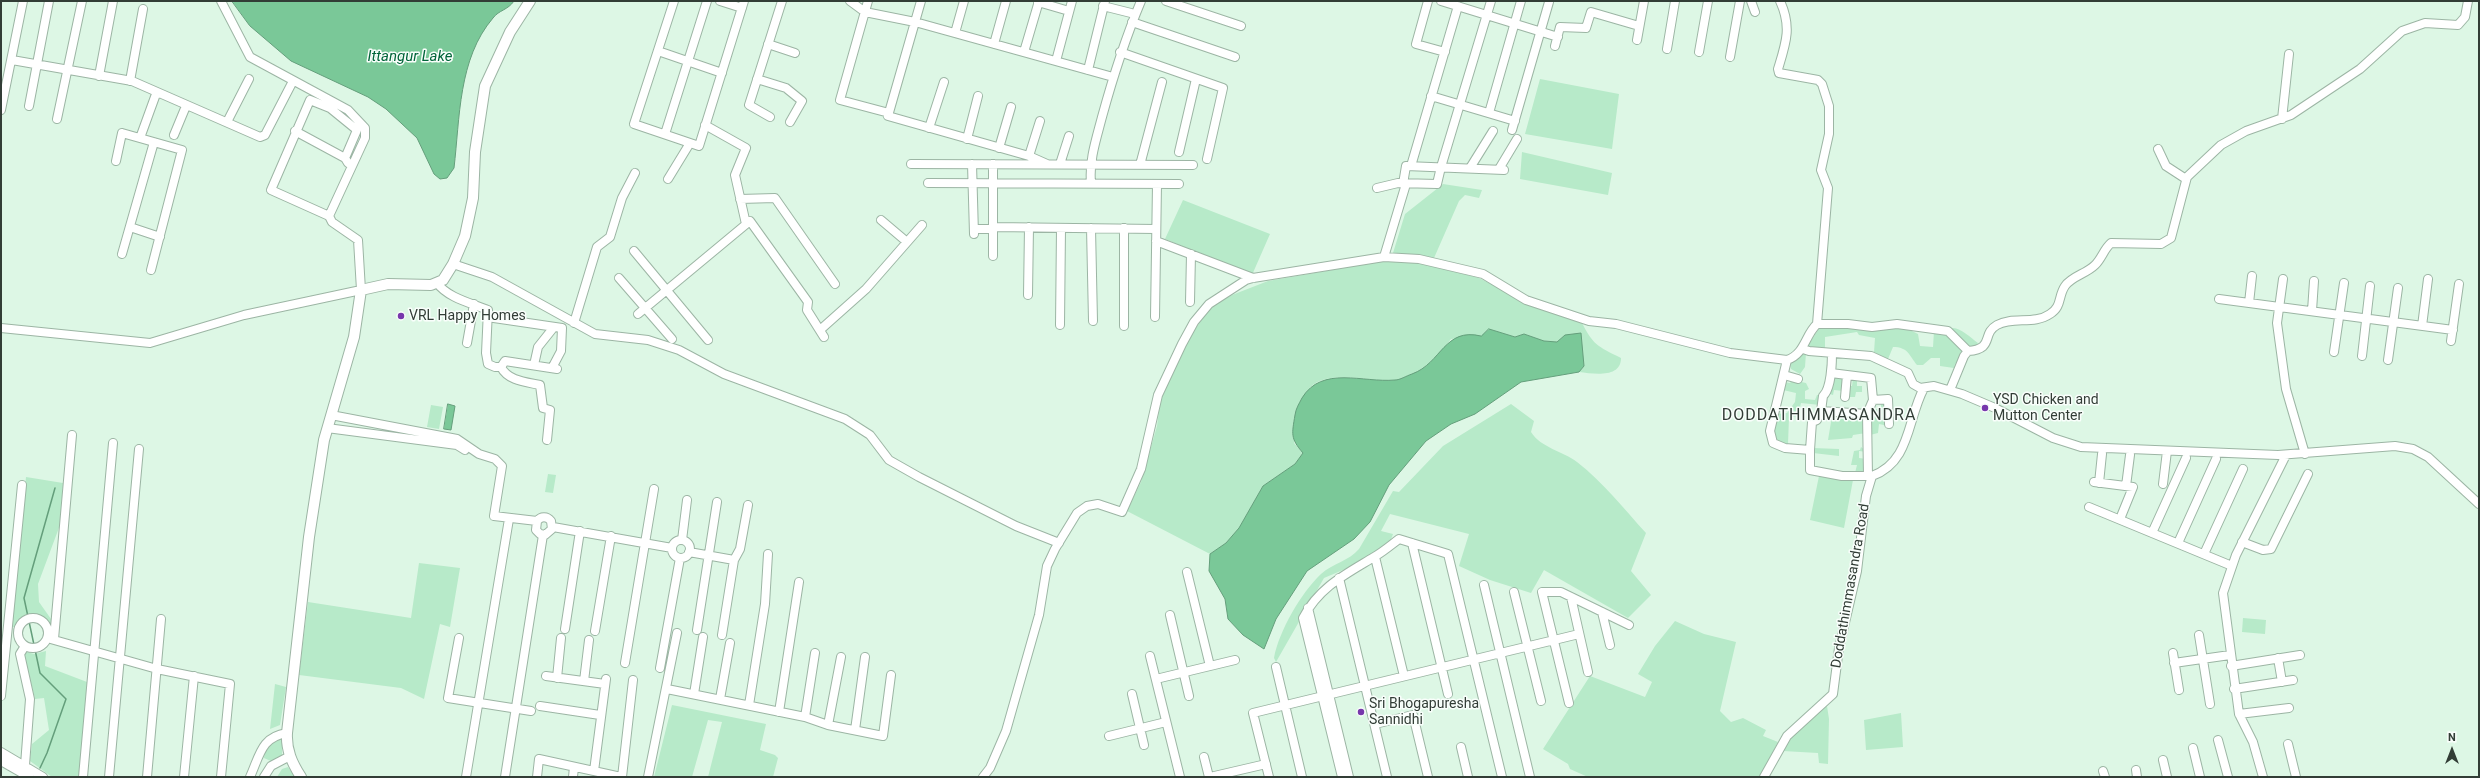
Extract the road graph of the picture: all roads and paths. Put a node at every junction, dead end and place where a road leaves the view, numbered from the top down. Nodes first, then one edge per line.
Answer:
1 (23, 1) edge
2 (49, 1) edge
3 (82, 1) edge
4 (113, 1) edge
5 (221, 1) edge
6 (530, 1) edge
7 (674, 1) edge
8 (707, 1) edge
9 (720, 1) edge
10 (782, 1) edge
11 (850, 1) edge
12 (868, 1) edge
13 (921, 1) edge
14 (964, 1) edge
15 (1006, 1) edge
16 (1072, 1) edge
17 (1141, 1) edge
18 (1166, 1) edge
19 (1428, 1) edge
20 (1441, 1) edge
21 (1491, 1) edge
22 (1522, 1) edge
23 (1644, 1) edge
24 (1675, 1) edge
25 (1708, 1) edge
26 (1740, 1) edge
27 (1751, 1) edge
28 (1780, 1) edge
29 (2468, 1) edge
30 (1038, 2) edge
31 (1549, 2) dead end
32 (743, 4) edge
33 (1104, 4) edge
34 (1458, 6) junction
35 (143, 9) dead end
36 (1069, 11) junction
37 (865, 12) junction
38 (1755, 12) dead end
39 (1131, 13) dead end
40 (1487, 15) junction
41 (915, 22) junction
42 (1132, 22) junction
43 (1515, 24) junction
44 (1241, 26) dead end
45 (1640, 26) junction
46 (1541, 32) junction
47 (955, 33) junction
48 (1558, 37) junction
49 (1637, 40) dead end
50 (768, 44) junction
51 (994, 44) junction
52 (1555, 46) dead end
53 (1667, 49) dead end
54 (658, 51) junction
55 (1024, 52) junction
56 (1120, 52) junction
57 (1444, 52) junction
58 (1699, 52) dead end
59 (795, 53) dead end
60 (2288, 54) dead end
61 (1235, 57) dead end
62 (1730, 57) dead end
63 (12, 60) junction
64 (1056, 61) junction
65 (688, 62) junction
66 (37, 66) junction
67 (1088, 70) junction
68 (68, 71) junction
69 (722, 73) junction
70 (98, 76) junction
71 (1113, 77) junction
72 (249, 79) dead end
73 (757, 79) junction
74 (1196, 79) junction
75 (4, 80) edge
76 (130, 81) junction
77 (293, 81) junction
78 (944, 82) dead end
79 (1162, 82) dead end
80 (156, 94) junction
81 (978, 96) dead end
82 (1431, 96) junction
83 (1460, 105) junction
84 (29, 106) dead end
85 (186, 106) junction
86 (1011, 107) dead end
87 (1, 110) edge
88 (889, 113) junction
89 (1489, 113) junction
90 (770, 117) dead end
91 (2282, 118) junction
92 (57, 119) dead end
93 (1040, 121) dead end
94 (1515, 121) junction
95 (227, 122) junction
96 (790, 122) dead end
97 (705, 125) junction
98 (929, 128) junction
99 (1512, 130) dead end
100 (295, 131) junction
101 (1493, 131) dead end
102 (664, 134) junction
103 (174, 135) dead end
104 (1069, 136) dead end
105 (140, 138) junction
106 (967, 139) junction
107 (1517, 139) dead end
108 (154, 142) junction
109 (690, 143) junction
110 (999, 148) junction
111 (2158, 149) dead end
112 (1179, 152) dead end
113 (1029, 156) junction
114 (345, 158) junction
115 (1207, 160) dead end
116 (116, 161) dead end
117 (911, 164) dead end
118 (972, 164) junction
119 (993, 164) junction
120 (1047, 164) junction
121 (1060, 164) junction
122 (1089, 164) junction
123 (352, 165) junction
124 (1140, 165) junction
125 (1193, 165) dead end
126 (1411, 166) junction
127 (1441, 167) junction
128 (1470, 168) junction
129 (634, 173) dead end
130 (668, 179) dead end
131 (2186, 179) junction
132 (928, 182) dead end
133 (973, 183) junction
134 (993, 183) junction
135 (1091, 183) junction
136 (1157, 184) junction
137 (1179, 184) dead end
138 (1404, 184) junction
139 (1377, 188) dead end
140 (740, 199) junction
141 (329, 216) junction
142 (881, 220) dead end
143 (746, 224) junction
144 (922, 225) dead end
145 (130, 227) junction
146 (1029, 227) junction
147 (993, 228) junction
148 (1061, 228) junction
149 (1092, 228) junction
150 (1124, 228) junction
151 (1156, 229) junction
152 (160, 237) junction
153 (1156, 241) junction
154 (907, 242) junction
155 (634, 251) dead end
156 (122, 254) dead end
157 (1190, 254) junction
158 (993, 256) dead end
159 (1384, 257) junction
160 (453, 264) junction
161 (151, 270) dead end
162 (2252, 276) dead end
163 (620, 278) dead end
164 (1253, 278) junction
165 (2283, 279) dead end
166 (2428, 279) dead end
167 (2314, 281) dead end
168 (437, 283) junction
169 (2344, 283) dead end
170 (835, 284) dead end
171 (2459, 284) dead end
172 (2370, 286) dead end
173 (2398, 288) dead end
174 (361, 290) junction
175 (667, 290) junction
176 (1028, 295) dead end
177 (2219, 299) dead end
178 (1190, 302) dead end
179 (2249, 303) junction
180 (474, 304) junction
181 (2279, 307) junction
182 (646, 308) junction
183 (2312, 311) junction
184 (638, 314) dead end
185 (2339, 315) junction
186 (487, 316) junction
187 (1155, 317) dead end
188 (2366, 318) junction
189 (1093, 321) dead end
190 (2394, 322) junction
191 (574, 323) junction
192 (1817, 324) junction
193 (1060, 325) dead end
194 (1124, 326) dead end
195 (2422, 326) junction
196 (554, 327) junction
197 (1, 328) edge
198 (2453, 330) junction
199 (672, 339) dead end
200 (708, 340) dead end
201 (2451, 341) dead end
202 (467, 343) dead end
203 (1803, 348) junction
204 (1968, 351) junction
205 (2334, 352) dead end
206 (1832, 353) junction
207 (2362, 356) dead end
208 (1787, 360) junction
209 (2388, 360) dead end
210 (534, 366) junction
211 (501, 367) junction
212 (1831, 373) junction
213 (1847, 374) junction
214 (1784, 375) junction
215 (1798, 379) dead end
216 (1924, 388) junction
217 (1950, 390) junction
218 (1845, 397) dead end
219 (1873, 400) junction
220 (1821, 411) junction
221 (1867, 414) junction
222 (331, 415) junction
223 (1889, 424) dead end
224 (327, 428) junction
225 (72, 435) dead end
226 (547, 440) dead end
227 (113, 443) dead end
228 (139, 449) dead end
229 (1810, 450) junction
230 (2167, 452) junction
231 (2102, 454) dead end
232 (2305, 454) junction
233 (2130, 455) dead end
234 (2286, 455) junction
235 (2186, 458) dead end
236 (2216, 459) dead end
237 (502, 466) junction
238 (2242, 469) dead end
239 (2308, 474) dead end
240 (1870, 476) junction
241 (2163, 484) dead end
242 (22, 485) dead end
243 (2126, 486) junction
244 (654, 489) dead end
245 (687, 500) dead end
246 (717, 502) dead end
247 (2479, 504) edge
248 (748, 505) dead end
249 (2089, 507) dead end
250 (509, 519) junction
251 (2120, 519) junction
252 (536, 521) junction
253 (553, 527) junction
254 (580, 530) junction
255 (2152, 533) junction
256 (542, 535) junction
257 (611, 536) junction
258 (682, 540) junction
259 (2242, 542) junction
260 (646, 543) junction
261 (1059, 543) junction
262 (1412, 543) junction
263 (2178, 543) junction
264 (672, 548) junction
265 (689, 552) junction
266 (768, 554) dead end
267 (2204, 554) junction
268 (709, 556) junction
269 (1375, 557) junction
270 (680, 558) junction
271 (734, 560) junction
272 (2232, 566) junction
273 (1187, 572) dead end
274 (1339, 578) junction
275 (799, 582) dead end
276 (1484, 585) dead end
277 (1514, 592) dead end
278 (1571, 597) junction
279 (1602, 612) junction
280 (1170, 615) dead end
281 (161, 619) dead end
282 (1629, 625) dead end
283 (565, 629) dead end
284 (697, 630) dead end
285 (595, 631) dead end
286 (4, 632) edge
287 (18, 633) junction
288 (677, 633) dead end
289 (1579, 634) junction
290 (722, 635) dead end
291 (2199, 635) dead end
292 (703, 637) dead end
293 (51, 638) junction
294 (459, 638) dead end
295 (561, 638) dead end
296 (589, 640) dead end
297 (1554, 640) junction
298 (730, 643) dead end
299 (1610, 645) dead end
300 (24, 646) junction
301 (1528, 646) junction
302 (94, 652) junction
303 (815, 653) dead end
304 (1500, 653) junction
305 (2173, 653) dead end
306 (2230, 655) junction
307 (2300, 655) dead end
308 (1150, 656) dead end
309 (841, 657) dead end
310 (866, 657) dead end
311 (2278, 658) junction
312 (120, 659) junction
313 (2203, 659) junction
314 (1235, 660) dead end
315 (1474, 660) junction
316 (626, 663) dead end
317 (2174, 663) junction
318 (1210, 666) junction
319 (2231, 666) junction
320 (1276, 667) dead end
321 (1441, 667) junction
322 (660, 668) dead end
323 (157, 669) junction
324 (1588, 672) dead end
325 (1183, 673) junction
326 (891, 675) dead end
327 (194, 676) junction
328 (546, 676) dead end
329 (1404, 676) junction
330 (557, 678) junction
331 (1156, 679) junction
332 (633, 680) dead end
333 (2293, 680) dead end
334 (584, 681) junction
335 (2282, 682) junction
336 (1365, 686) junction
337 (667, 689) junction
338 (2234, 689) junction
339 (2179, 690) dead end
340 (694, 694) junction
341 (1132, 694) dead end
342 (1448, 694) dead end
343 (1, 696) edge
344 (1189, 696) dead end
345 (1326, 696) junction
346 (720, 699) junction
347 (1541, 701) dead end
348 (479, 703) junction
349 (1569, 703) dead end
350 (2210, 704) dead end
351 (749, 705) junction
352 (540, 706) dead end
353 (1285, 706) junction
354 (514, 708) junction
355 (2289, 708) dead end
356 (530, 711) dead end
357 (779, 712) junction
358 (2239, 714) junction
359 (600, 715) junction
360 (805, 717) junction
361 (1166, 722) junction
362 (828, 724) junction
363 (1375, 724) junction
364 (1140, 728) junction
365 (855, 730) junction
366 (287, 733) junction
367 (1109, 736) dead end
368 (2218, 740) dead end
369 (2288, 744) dead end
370 (1144, 745) dead end
371 (1461, 747) dead end
372 (2193, 748) dead end
373 (1, 752) edge
374 (290, 756) junction
375 (1204, 757) dead end
376 (2163, 760) dead end
377 (1, 761) edge
378 (1266, 764) junction
379 (24, 765) junction
380 (574, 767) junction
381 (594, 771) junction
382 (1235, 771) edge
383 (29, 777) edge
384 (43, 777) edge
385 (83, 777) edge
386 (109, 777) edge
387 (147, 777) edge
388 (184, 777) edge
389 (221, 777) edge
390 (250, 777) edge
391 (264, 777) edge
392 (301, 777) edge
393 (466, 777) edge
394 (505, 777) edge
395 (537, 777) edge
396 (573, 777) edge
397 (621, 777) edge
398 (648, 777) edge
399 (983, 777) edge
400 (1180, 777) edge
401 (1210, 777) edge
402 (1269, 777) edge
403 (1302, 777) edge
404 (1342, 777) edge
405 (1349, 777) edge
406 (1388, 777) edge
407 (1428, 777) edge
408 (1468, 777) edge
409 (1502, 777) edge
410 (1530, 777) edge
411 (1764, 777) edge
412 (2167, 777) edge
413 (2200, 777) edge
414 (2228, 777) edge
415 (2263, 777) edge
416 (2296, 777) edge

1 - 63 street
2 - 66 street
3 - 68 street
4 - 70 street
5 - 77 street
6 - 160 main road
7 - 54 street
8 - 65 street
9 - 32 street
10 - 50 street
11 - 37 street
12 - 37 street
13 - 41 street
14 - 47 street
15 - 51 street
16 - 36 street
17 - 42 street
18 - 44 street
19 - 57 street
20 - 34 street
21 - 40 street
22 - 43 street
23 - 45 street
24 - 53 street
25 - 58 street
26 - 62 street
27 - 38 street
28 - 192 street
29 - 91 street
30 - 36 street
30 - 55 street
31 - 46 street
32 - 69 street
33 - 39 street
33 - 67 street
34 - 40 street
34 - 57 street
35 - 76 street
36 - 64 street
37 - 41 street
37 - 88 street
40 - 43 street
40 - 83 street
41 - 47 street
41 - 88 street
42 - 56 street
42 - 61 street
43 - 46 street
43 - 89 street
45 - 48 street
45 - 49 street
46 - 48 street
46 - 94 street
47 - 51 street
48 - 52 street
50 - 59 street
50 - 73 street
51 - 55 street
54 - 65 street
54 - 102 street
55 - 64 street
56 - 71 street
56 - 74 street
57 - 82 street
60 - 91 street
63 - 66 street
63 - 75 street
64 - 67 street
65 - 69 street
65 - 102 street
66 - 68 street
66 - 84 street
67 - 71 street
68 - 70 street
68 - 92 street
69 - 97 street
70 - 76 street
71 - 122 street
72 - 95 street
73 - 90 street
73 - 96 street
74 - 112 street
74 - 115 street
75 - 87 street
76 - 80 street
77 - 95 street
77 - 123 street
78 - 98 street
79 - 124 street
80 - 85 street
80 - 105 street
81 - 106 street
82 - 83 street
82 - 126 street
83 - 89 street
83 - 127 street
85 - 95 street
85 - 103 street
86 - 110 street
88 - 98 street
89 - 94 street
91 - 131 street
93 - 113 street
94 - 99 street
97 - 109 street
97 - 140 street
98 - 106 street
100 - 114 street
100 - 114 street
100 - 141 street
101 - 128 street
102 - 109 street
104 - 121 street
105 - 108 street
105 - 116 street
106 - 110 street
107 - 128 street
108 - 145 street
108 - 152 street
109 - 130 street
110 - 113 street
111 - 131 street
113 - 120 street
114 - 123 street
117 - 118 street
118 - 119 street
118 - 133 street
119 - 120 street
119 - 134 street
120 - 121 street
121 - 122 street
122 - 124 street
122 - 135 street
123 - 141 street
124 - 125 street
126 - 127 street
126 - 138 street
127 - 128 street
127 - 138 street
129 - 191 street
131 - 204 street
132 - 133 street
133 - 134 street
133 - 147 street
134 - 135 street
134 - 147 street
135 - 136 street
136 - 137 street
136 - 151 street
138 - 139 street
138 - 159 street
140 - 143 street
140 - 170 street
141 - 174 street
142 - 154 street
143 - 154 street
143 - 175 street
144 - 154 street
145 - 152 street
145 - 156 street
146 - 147 street
146 - 148 street
146 - 176 street
147 - 158 street
148 - 149 street
148 - 193 street
149 - 150 street
149 - 189 street
150 - 151 street
150 - 194 street
151 - 153 street
152 - 161 street
153 - 157 street
153 - 187 street
155 - 175 street
157 - 164 street
157 - 178 street
159 - 164 street
159 - 208 street
160 - 168 main road
160 - 191 street
162 - 179 street
163 - 182 street
164 - 261 street
165 - 181 street
166 - 195 street
167 - 183 street
168 - 174 main road
168 - 180 street
169 - 185 street
171 - 198 street
172 - 188 street
173 - 190 street
174 - 197 street
174 - 222 main road
175 - 182 street
175 - 200 street
177 - 179 street
179 - 181 street
180 - 186 street
180 - 202 street
181 - 183 street
181 - 232 street
182 - 184 street
182 - 199 street
183 - 185 street
185 - 188 street
185 - 205 street
186 - 196 street
186 - 211 street
188 - 190 street
188 - 207 street
190 - 195 street
190 - 209 street
191 - 261 street
192 - 203 street
192 - 204 street
195 - 198 street
196 - 210 street
196 - 210 street
198 - 201 street
203 - 206 street
203 - 208 street
204 - 217 street
206 - 212 street
206 - 216 street
208 - 214 street
210 - 211 street
211 - 226 street
212 - 213 street
212 - 220 street
213 - 218 street
213 - 219 street
214 - 215 street
214 - 229 street
216 - 217 street
216 - 240 street
217 - 230 street
219 - 221 street
219 - 223 street
220 - 221 street
220 - 229 street
221 - 240 street, Doddathimmasandra Road
222 - 224 main road
222 - 237 street
224 - 237 street
224 - 366 main road
225 - 293 street
227 - 302 street
228 - 312 street
229 - 240 street
230 - 234 street
230 - 241 street
231 - 243 street
232 - 234 street
232 - 247 street
233 - 243 street
234 - 259 street
235 - 255 street
236 - 263 street
237 - 250 street
238 - 267 street
239 - 259 street
240 - 411 street, Doddathimmasandra Road
242 - 286 street
243 - 251 street
244 - 260 street
245 - 258 street
246 - 268 street
248 - 271 street
249 - 251 street
250 - 252 street
250 - 348 street
251 - 255 street
252 - 253 street
252 - 256 street
253 - 254 street
253 - 256 street
254 - 257 street
254 - 283 street
255 - 263 street
256 - 354 street
257 - 260 street
257 - 285 street
258 - 264 street
258 - 265 street
259 - 272 street
260 - 264 street
260 - 316 street
261 - 399 street
262 - 269 street
262 - 315 street
262 - 321 street
263 - 267 street
264 - 270 street
265 - 268 street
265 - 270 street
266 - 351 street
267 - 272 street
268 - 271 street
268 - 284 street
269 - 274 street
269 - 329 street
270 - 322 street
271 - 290 street
272 - 306 street
273 - 318 street
274 - 336 street
274 - 345 street
275 - 357 street
276 - 304 street
277 - 301 street
278 - 279 street
278 - 289 street
278 - 297 street
279 - 282 street
279 - 299 street
280 - 325 street
281 - 323 street
286 - 287 street
286 - 343 street
287 - 293 street
287 - 300 street
288 - 337 street
289 - 297 street
289 - 324 street
291 - 313 street
292 - 340 street
293 - 300 street
293 - 302 street
294 - 348 street
295 - 330 street
296 - 334 street
297 - 301 street
297 - 349 street
298 - 346 street
300 - 379 street
301 - 304 street
301 - 347 street
302 - 312 street
302 - 385 street
303 - 360 street
304 - 315 street
304 - 410 street
305 - 317 street
306 - 313 street
306 - 319 street
307 - 311 street
308 - 331 street
309 - 362 street
310 - 365 street
311 - 319 street
311 - 335 street
312 - 323 street
312 - 386 street
313 - 317 street
313 - 350 street
314 - 318 street
315 - 321 street
315 - 409 street
317 - 339 street
318 - 325 street
319 - 338 street
320 - 353 street
321 - 329 street
321 - 342 street
323 - 327 street
323 - 387 street
325 - 331 street
325 - 344 street
326 - 365 street
327 - 388 street
327 - 389 street
328 - 330 street
329 - 336 street
330 - 334 street
331 - 361 street
332 - 397 street
333 - 335 street
334 - 359 street
335 - 338 street
336 - 345 street
336 - 363 street
337 - 340 street
337 - 398 street
338 - 358 street
340 - 346 street
341 - 364 street
345 - 353 street
345 - 404 street
345 - 405 street
346 - 351 street
348 - 354 street
348 - 393 street
351 - 357 street
352 - 359 street
353 - 378 street
353 - 403 street
354 - 356 street
354 - 394 street
355 - 358 street
357 - 360 street
358 - 415 street
359 - 381 street
360 - 362 street
361 - 364 street
361 - 400 street
362 - 365 street
363 - 406 street
363 - 407 street
364 - 367 street
364 - 370 street
366 - 374 main road
366 - 390 street
368 - 414 street
369 - 416 street
371 - 408 street
372 - 413 street
373 - 379 street
374 - 391 street
374 - 392 main road
375 - 401 street
376 - 412 street
377 - 383 street
378 - 382 street
378 - 402 street
379 - 384 street
380 - 381 street
380 - 395 street
380 - 396 street
381 - 397 street
382 - 401 street

